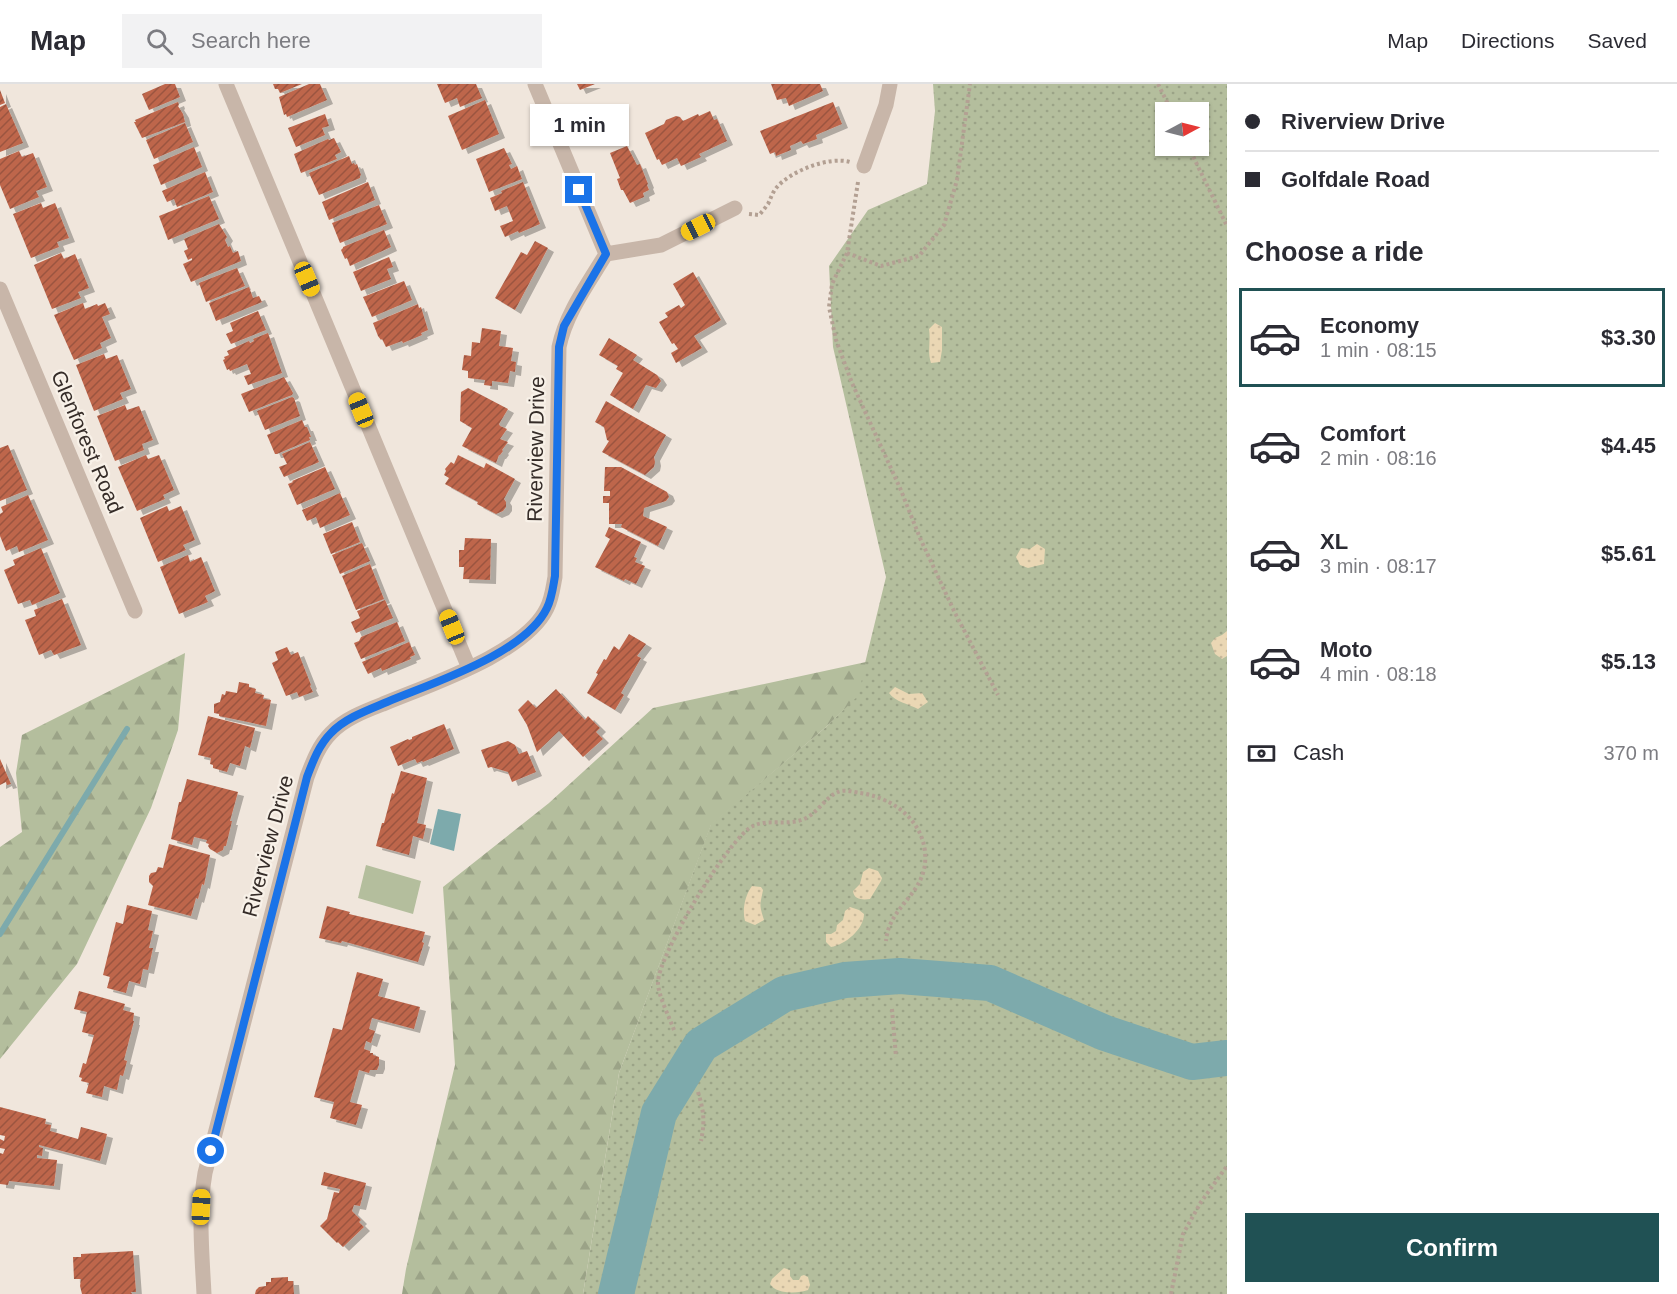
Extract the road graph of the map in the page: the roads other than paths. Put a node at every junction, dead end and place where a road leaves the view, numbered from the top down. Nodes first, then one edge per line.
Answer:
1 (226, 84) edge
2 (535, 84) edge
3 (890, 84) edge
4 (864, 166) road end
5 (735, 208) road end
6 (606, 254) junction
7 (0, 289) edge
8 (135, 611) dead end
9 (469, 668) junction
10 (204, 1294) edge

1 - 9 street
2 - 6 street
3 - 4 street
5 - 6 street
6 - 9 street, Riverview Drive
7 - 8 street, Glenforest Road
9 - 10 street, Riverview Drive

